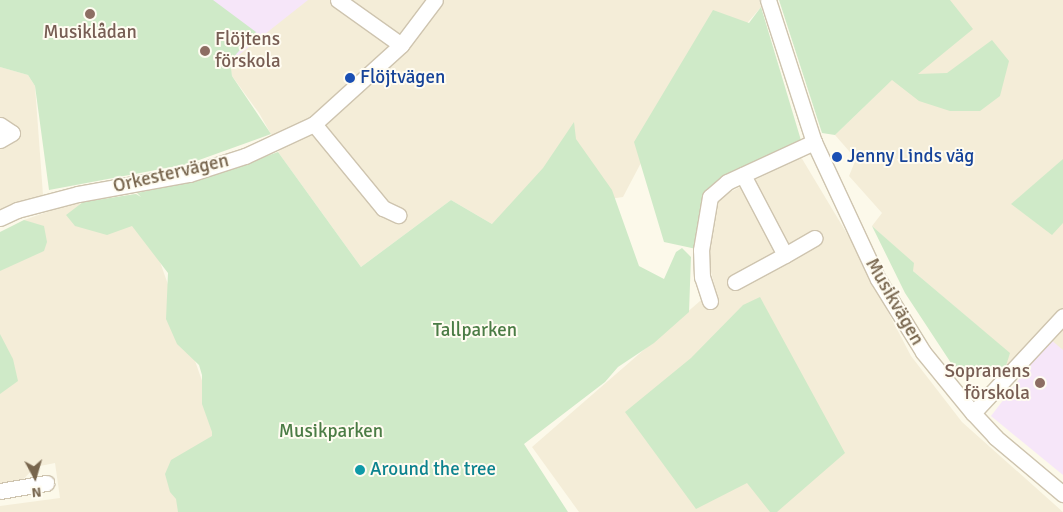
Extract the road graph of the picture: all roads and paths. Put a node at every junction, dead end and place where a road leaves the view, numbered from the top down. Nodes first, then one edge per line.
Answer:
1 (338, 0) edge
2 (435, 0) edge
3 (768, 0) edge
4 (401, 45) junction
5 (314, 124) junction
6 (0, 125) edge
7 (0, 140) edge
8 (814, 142) junction
9 (743, 175) junction
10 (398, 215) dead end
11 (0, 218) edge
12 (814, 238) dead end
13 (784, 255) junction
14 (735, 282) dead end
15 (710, 301) dead end
16 (1063, 316) edge
17 (973, 413) junction
18 (46, 483) dead end
19 (0, 491) edge
20 (1063, 494) edge

1 - 4 street
2 - 4 street, Orkestervägen
3 - 8 street
4 - 5 street, Orkestervägen
5 - 10 street
5 - 11 street, Orkestervägen
6 - 7 street
8 - 9 street
8 - 17 street, Musikvägen
9 - 13 street
9 - 15 street
12 - 13 street
13 - 14 street
16 - 17 street
17 - 20 street, Musikvägen
18 - 19 street

